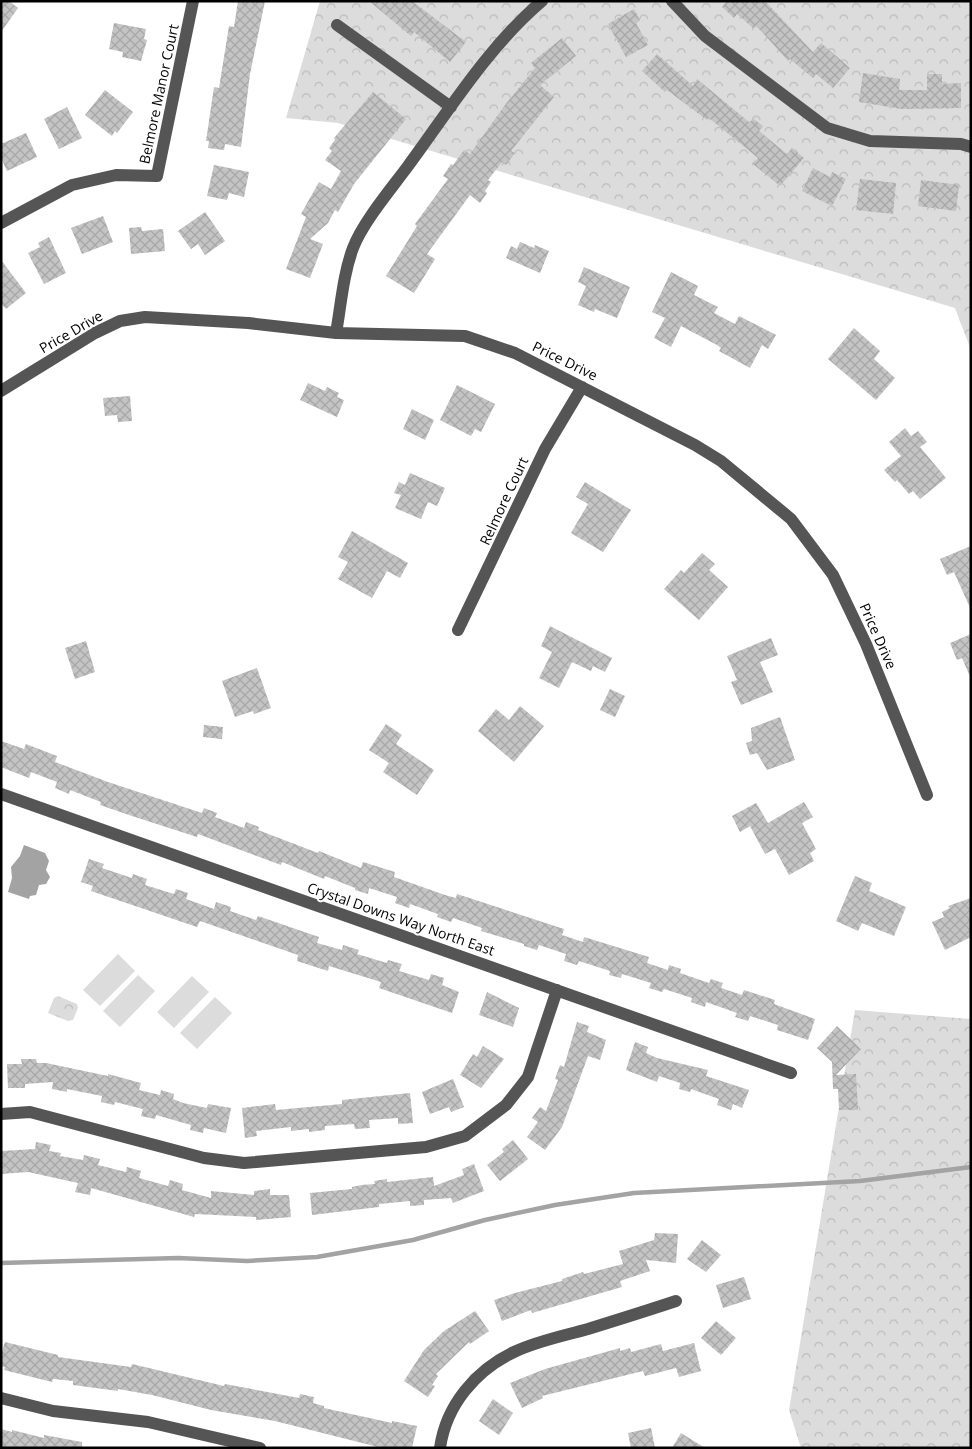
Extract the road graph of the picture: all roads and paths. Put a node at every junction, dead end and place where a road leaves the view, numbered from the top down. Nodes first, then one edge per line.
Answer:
1 (193, 1) edge
2 (542, 1) edge
3 (672, 1) edge
4 (337, 25) dead end
5 (451, 107) junction
6 (971, 148) edge
7 (1, 223) edge
8 (336, 333) junction
9 (582, 386) junction
10 (1, 391) edge
11 (458, 630) dead end
12 (1, 794) edge
13 (927, 795) dead end
14 (557, 990) junction
15 (791, 1073) dead end
16 (1, 1114) edge
17 (676, 1301) dead end
18 (1, 1398) edge
19 (260, 1448) edge
20 (440, 1448) edge

1 - 7 street, Belmore Manor Court
2 - 5 street
3 - 6 street
4 - 5 street
5 - 8 street
8 - 9 street, Price Drive
8 - 10 street, Price Drive
9 - 11 street, Relmore Court
9 - 13 street, Price Drive
12 - 14 street, Crystal Downs Way North East
14 - 15 street, Crystal Downs Way North East
14 - 16 street
17 - 20 street
18 - 19 street

